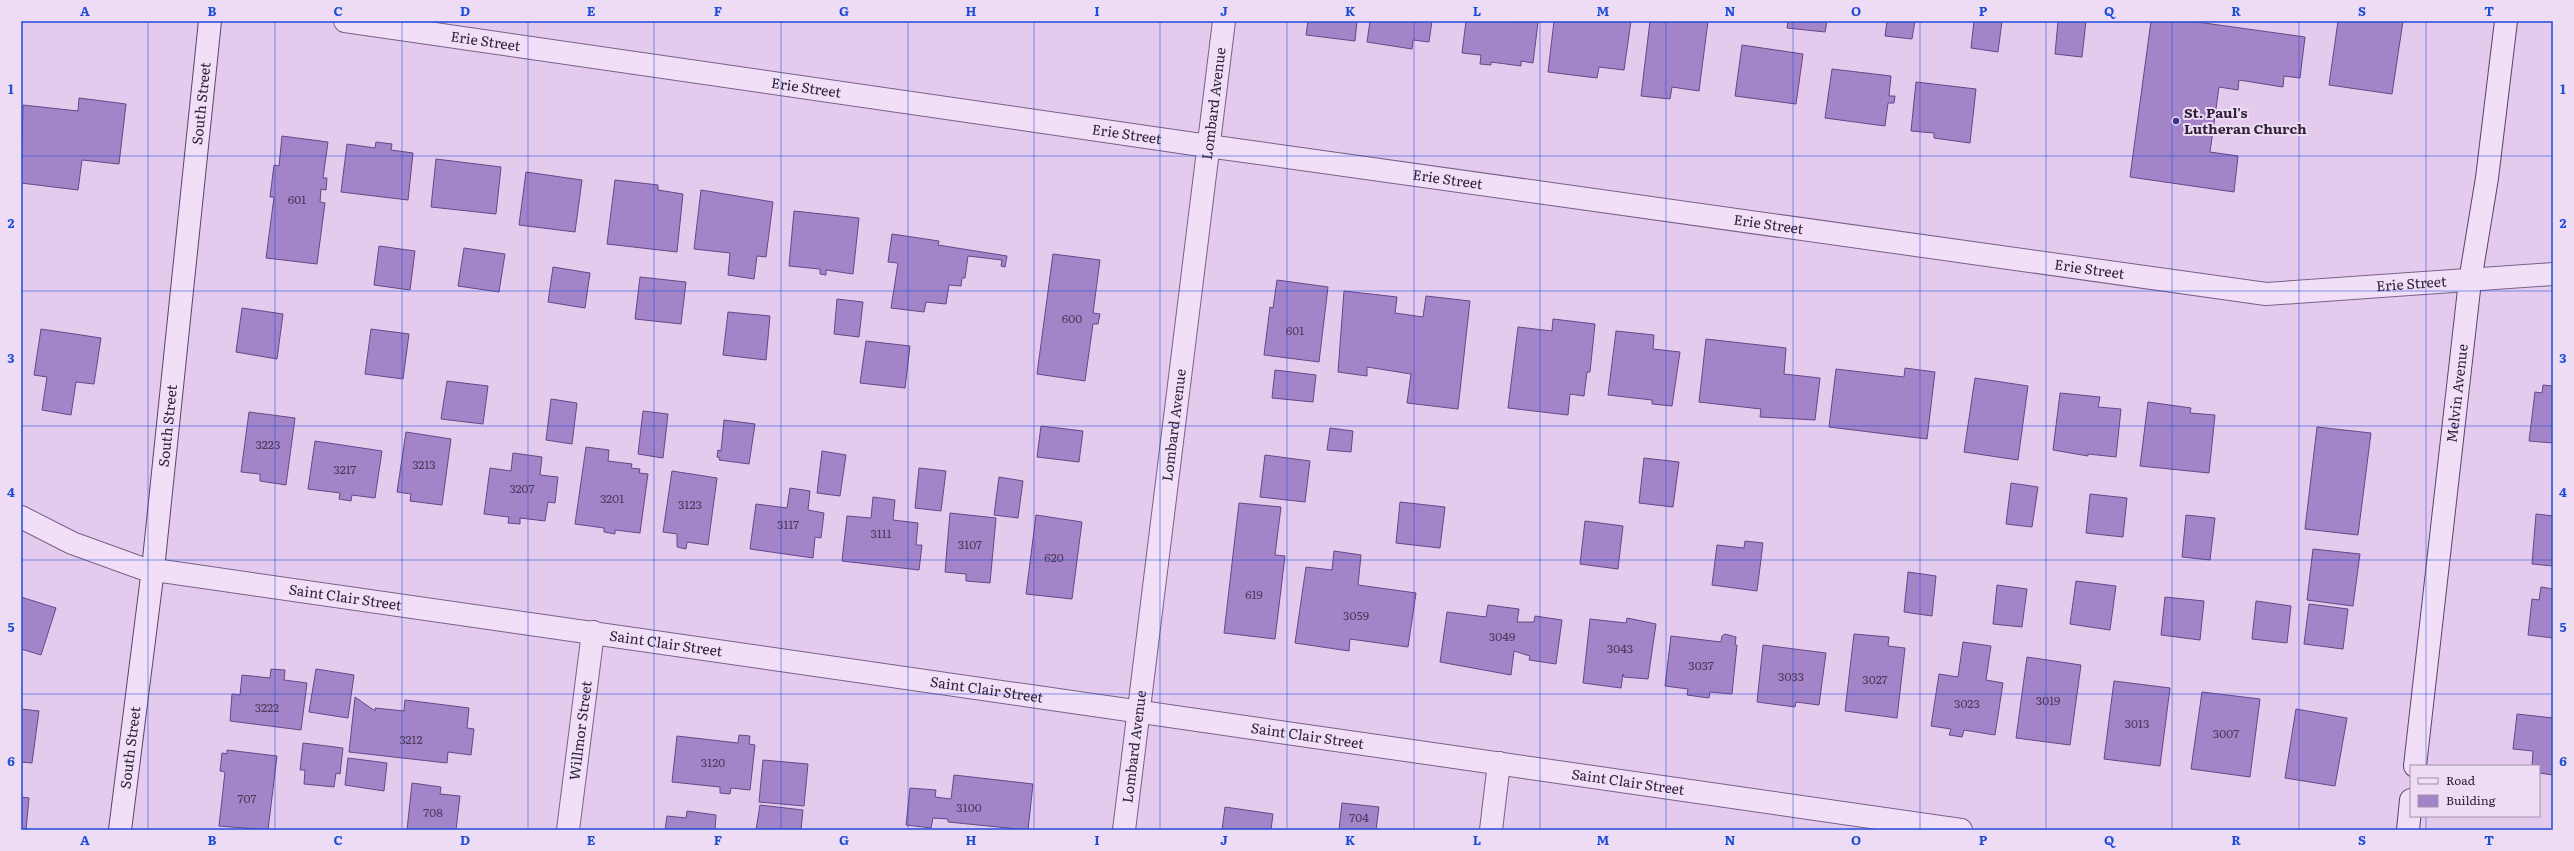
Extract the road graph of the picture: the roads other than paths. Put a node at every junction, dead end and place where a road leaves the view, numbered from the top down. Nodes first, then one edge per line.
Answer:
1 (210, 21) edge
2 (345, 21) edge
3 (1224, 21) edge
4 (2506, 21) edge
5 (1208, 146) junction
6 (2553, 274) edge
7 (2470, 281) junction
8 (21, 517) edge
9 (153, 569) junction
10 (593, 632) junction
11 (1140, 711) junction
12 (1499, 763) junction
13 (2415, 765) edge
14 (2410, 810) edge
15 (1953, 829) edge
16 (120, 830) edge
17 (568, 830) edge
18 (1124, 830) edge
19 (1491, 830) edge
20 (2408, 830) edge

1 - 9 street, South Street
2 - 5 street, Erie Street
3 - 5 street, Lombard Avenue
4 - 7 street, Melvin Avenue
5 - 7 street, Erie Street
5 - 11 street, Lombard Avenue
6 - 7 street, Erie Street
7 - 13 street, Melvin Avenue
8 - 9 street, Saint Clair Street
9 - 10 street, Saint Clair Street
9 - 16 street, South Street
10 - 11 street, Saint Clair Street
10 - 17 street, Willmor Street
11 - 12 street, Saint Clair Street
11 - 18 street, Lombard Avenue
12 - 15 street, Saint Clair Street
12 - 19 street
14 - 20 street

